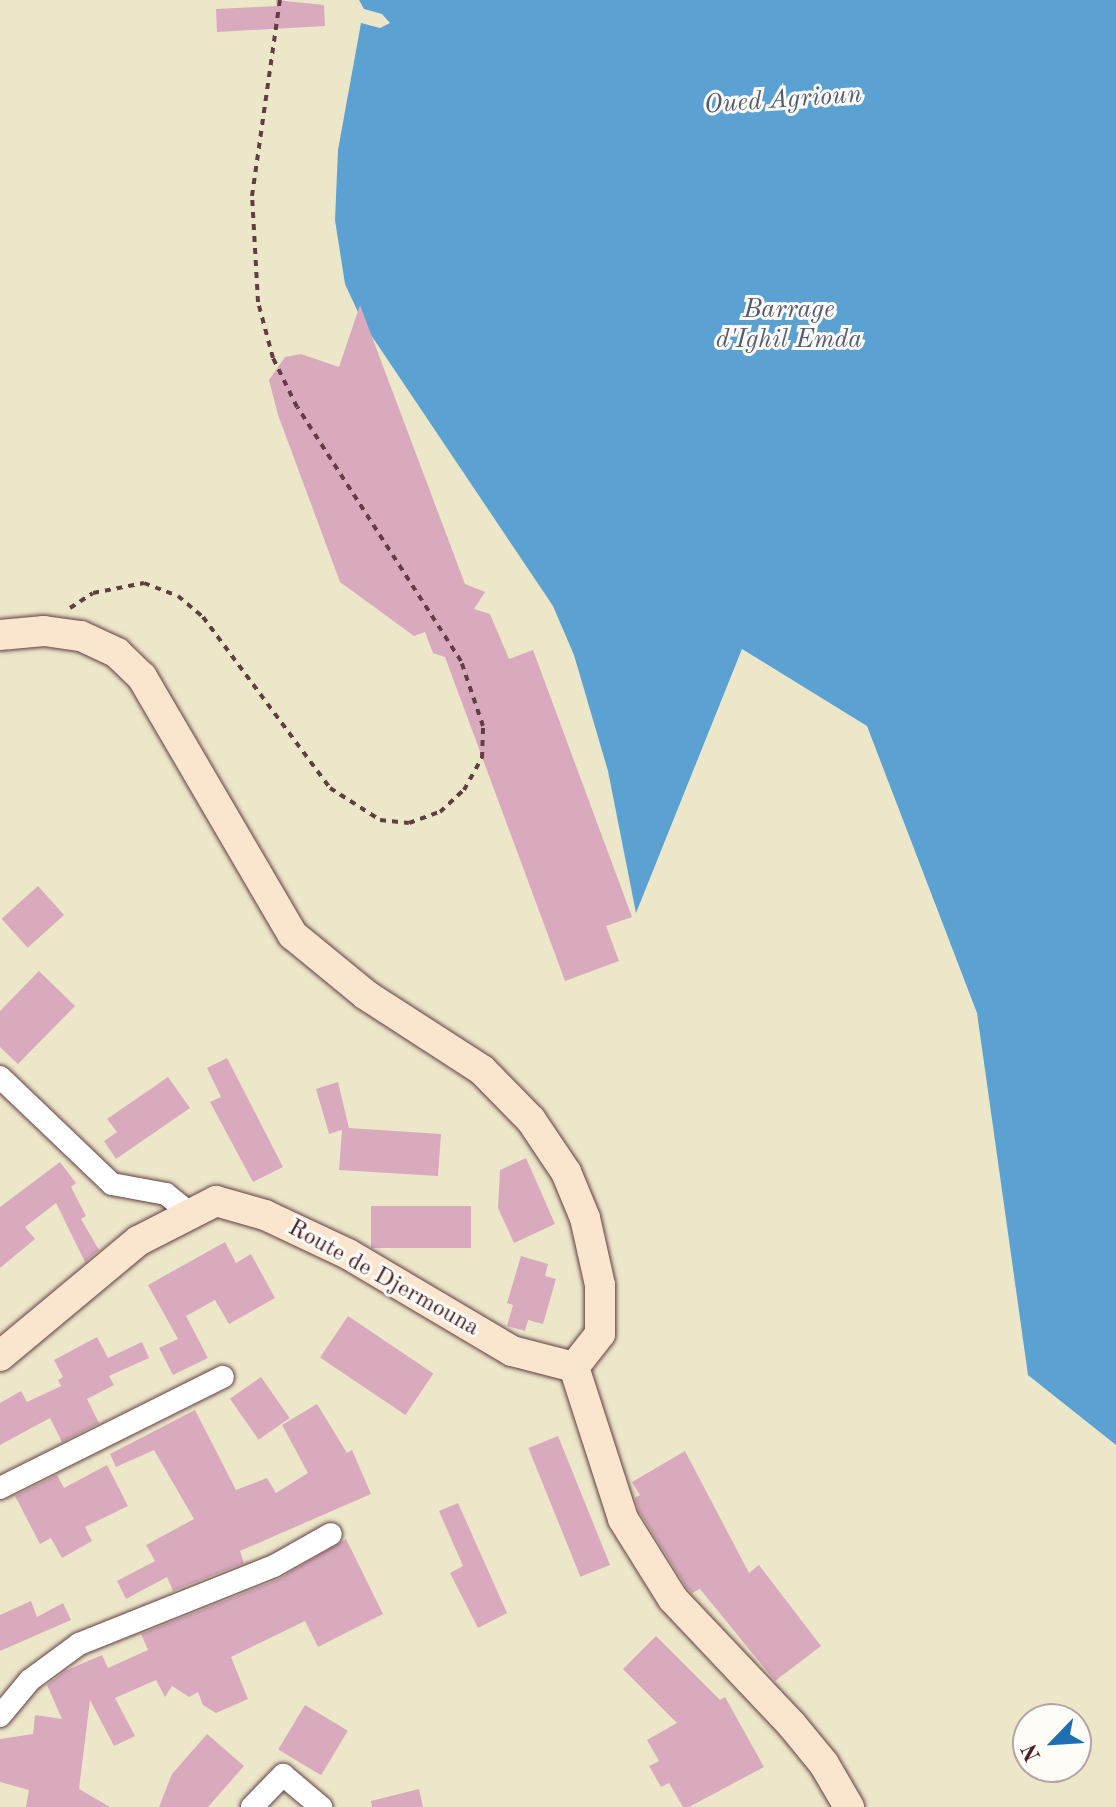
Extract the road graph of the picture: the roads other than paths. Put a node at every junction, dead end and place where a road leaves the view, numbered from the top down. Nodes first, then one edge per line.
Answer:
1 (0, 635) edge
2 (0, 1077) edge
3 (191, 1214) junction
4 (0, 1356) edge
5 (574, 1367) junction
6 (223, 1377) dead end
7 (0, 1488) edge
8 (331, 1534) dead end
9 (0, 1716) edge
10 (252, 1807) edge
11 (321, 1807) edge
12 (849, 1807) edge

1 - 5 main road
2 - 3 street
3 - 4 main road, Route de Djermouna
3 - 5 main road, Route de Djermouna
5 - 12 main road
6 - 7 street
8 - 9 street
10 - 11 street

